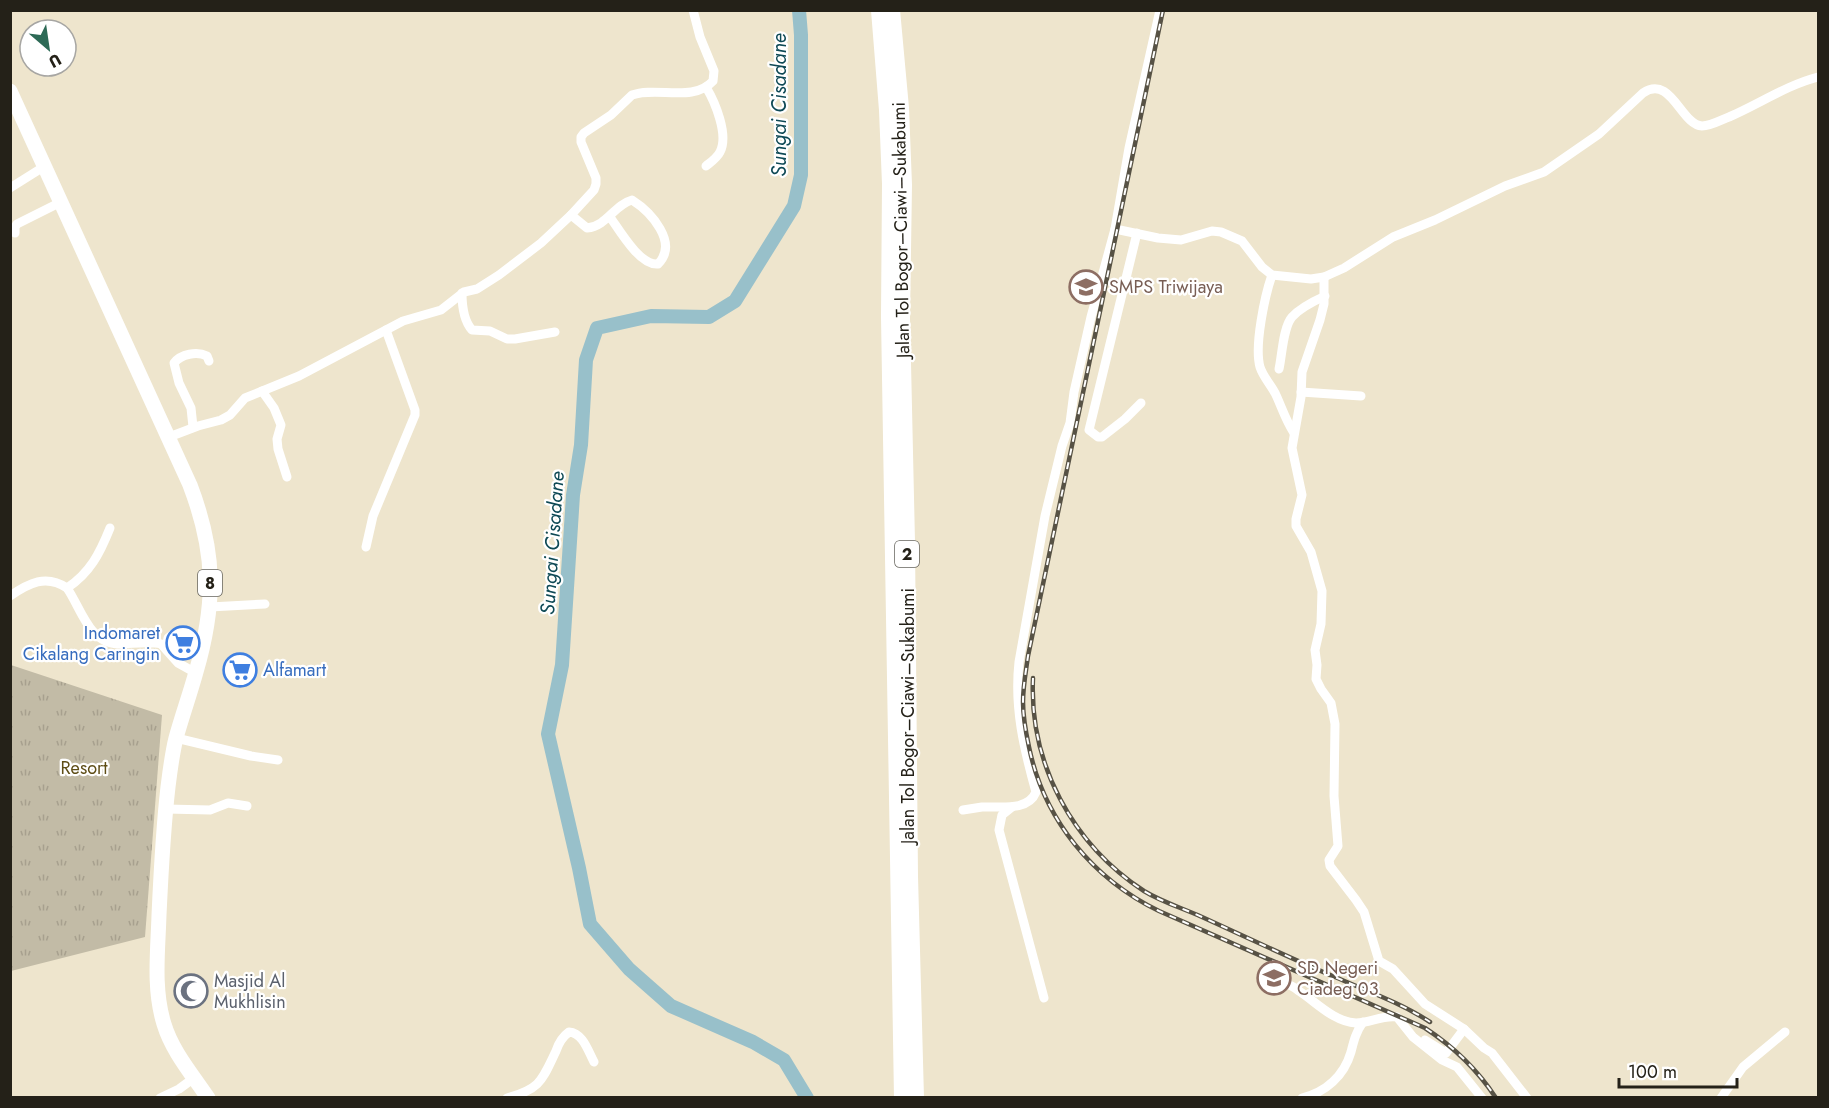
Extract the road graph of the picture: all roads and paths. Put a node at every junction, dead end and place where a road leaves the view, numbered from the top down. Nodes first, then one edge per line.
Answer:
1 (693, 10) edge
2 (879, 10) edge
3 (892, 10) edge
4 (1160, 10) edge
5 (1818, 76) edge
6 (706, 87) junction
7 (10, 91) edge
8 (45, 166) junction
9 (706, 166) dead end
10 (10, 188) edge
11 (62, 202) junction
12 (571, 215) junction
13 (610, 217) junction
14 (1115, 230) junction
15 (15, 233) dead end
16 (1137, 233) junction
17 (1272, 274) junction
18 (1324, 277) junction
19 (462, 293) junction
20 (1325, 296) junction
21 (386, 330) junction
22 (555, 332) dead end
23 (209, 361) dead end
24 (1279, 369) dead end
25 (262, 391) junction
26 (1301, 392) junction
27 (1361, 396) dead end
28 (1141, 403) dead end
29 (193, 428) junction
30 (1294, 433) junction
31 (169, 437) junction
32 (287, 477) dead end
33 (110, 528) dead end
34 (366, 547) dead end
35 (67, 588) junction
36 (10, 596) edge
37 (265, 604) dead end
38 (210, 607) junction
39 (173, 634) dead end
40 (166, 649) junction
41 (196, 673) junction
42 (176, 738) junction
43 (278, 760) dead end
44 (247, 806) dead end
45 (1012, 807) junction
46 (166, 809) junction
47 (963, 810) dead end
48 (1274, 978) dead end
49 (1044, 998) dead end
50 (1363, 1022) junction
51 (1406, 1028) junction
52 (1464, 1029) junction
53 (1785, 1032) dead end
54 (594, 1062) dead end
55 (194, 1078) junction
56 (160, 1098) edge
57 (208, 1098) edge
58 (507, 1098) edge
59 (902, 1098) edge
60 (916, 1098) edge
61 (1302, 1098) edge
62 (1482, 1098) edge
63 (1527, 1098) edge
64 (1721, 1098) edge

1 - 6 street
2 - 59 highway, Jalan Tol Bogor–Ciawi–Sukabumi / 2
3 - 60 highway, Jalan Tol Bogor–Ciawi–Sukabumi / 2
4 - 14 street
5 - 18 street
6 - 9 street
6 - 12 street
7 - 8 highway, 8
8 - 10 street
8 - 11 highway, 8
11 - 15 street
11 - 31 highway, 8
12 - 13 street
12 - 19 street
13 - 13 street
14 - 16 street
14 - 45 street
16 - 17 street
16 - 28 street
17 - 18 street
17 - 30 street
18 - 20 street
19 - 21 street
19 - 22 street
20 - 24 street
20 - 26 street
21 - 25 street
21 - 34 street
23 - 29 street
25 - 29 street
25 - 32 street
26 - 27 street
26 - 30 street
29 - 31 street
30 - 52 street
31 - 38 highway, 8
33 - 35 street
35 - 36 street
35 - 40 street
37 - 38 street
38 - 41 highway, 8
39 - 40 street
40 - 41 street
41 - 42 highway, 8
42 - 43 street
42 - 46 highway, 8
44 - 46 street
45 - 47 street
45 - 49 street
46 - 55 highway, 8
48 - 50 street
50 - 51 street
50 - 61 street
51 - 52 street
51 - 62 street
52 - 63 street
53 - 64 street
54 - 58 street
55 - 56 street
55 - 57 highway, 8

